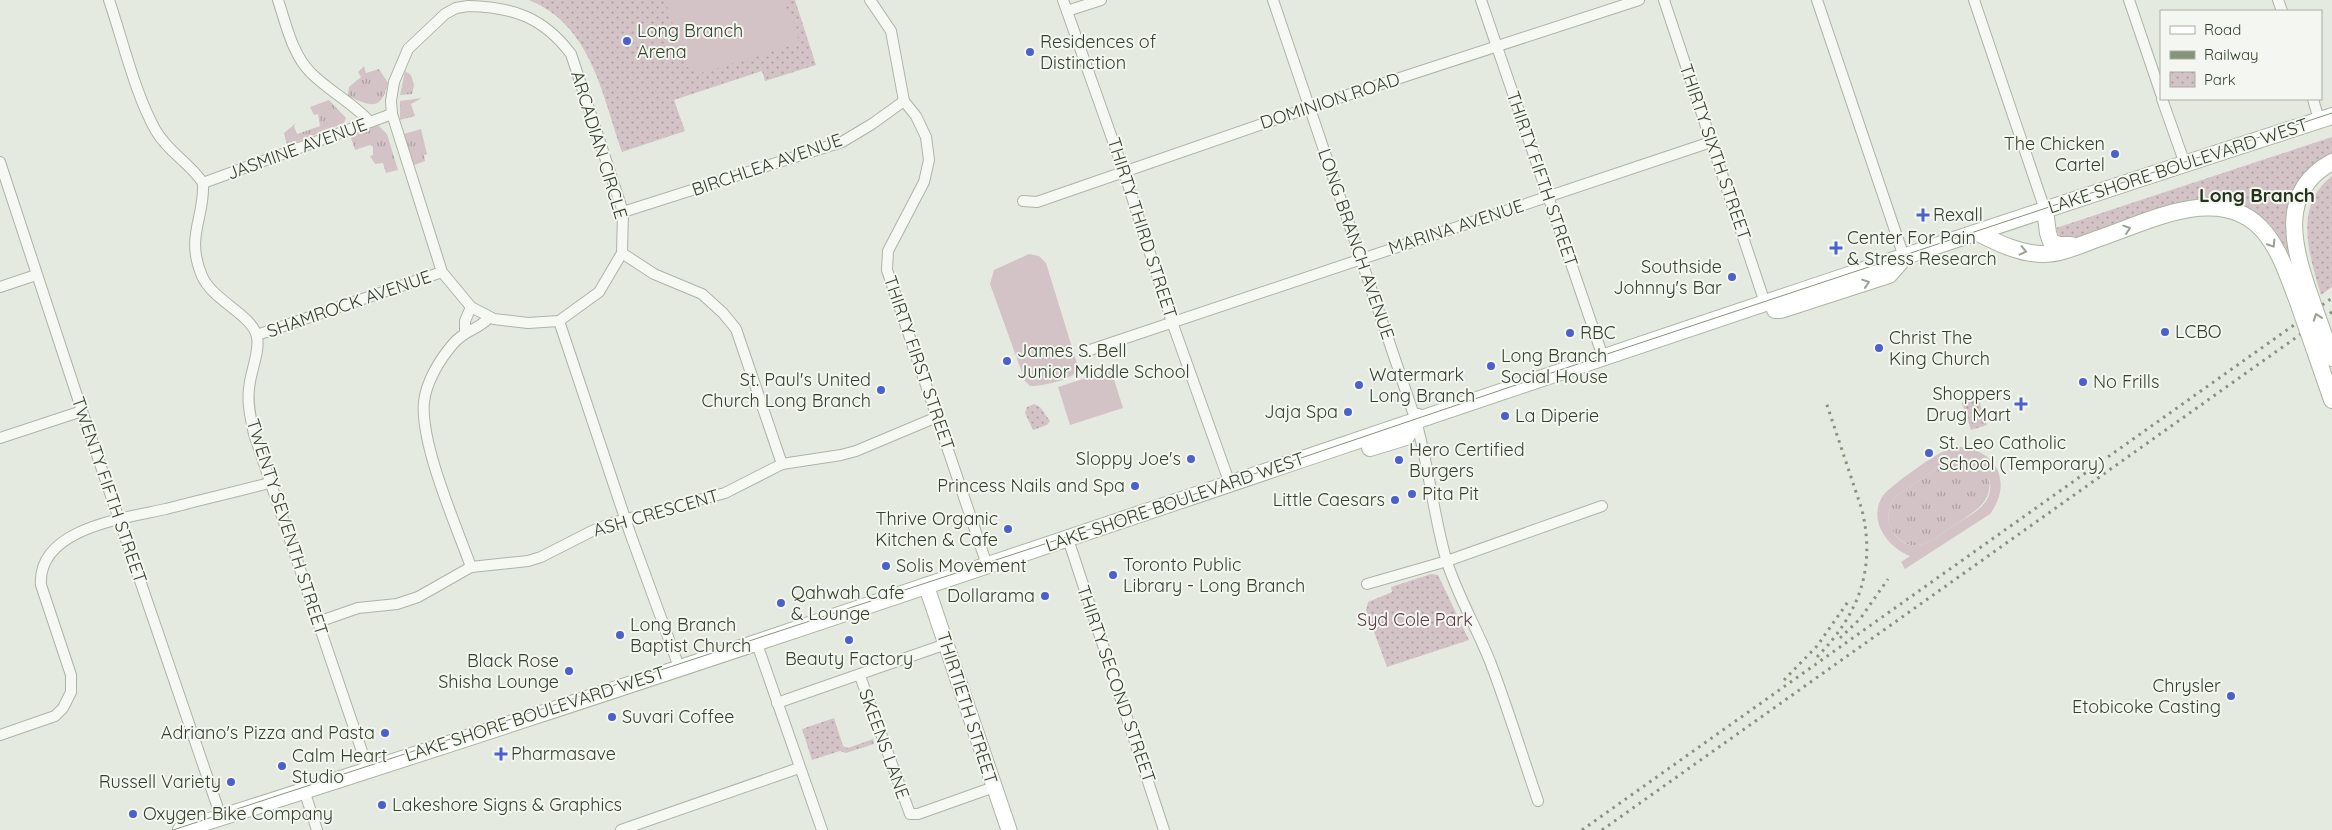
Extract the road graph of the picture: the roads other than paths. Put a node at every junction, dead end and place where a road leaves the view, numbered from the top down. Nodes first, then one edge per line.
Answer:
1 (109, 0) edge
2 (278, 0) edge
3 (870, 0) edge
4 (1063, 0) edge
5 (1100, 0) edge
6 (1273, 0) edge
7 (1481, 0) edge
8 (1639, 0) edge
9 (1664, 0) edge
10 (1817, 0) edge
11 (1974, 0) edge
12 (2129, 0) edge
13 (454, 4) edge
14 (1067, 11) junction
15 (1497, 47) junction
16 (2160, 91) edge
17 (2162, 100) edge
18 (2314, 100) edge
19 (904, 101) junction
20 (1310, 107) junction
21 (392, 114) junction
22 (2326, 118) edge
23 (370, 122) junction
24 (1711, 142) junction
25 (0, 162) edge
26 (2332, 162) edge
27 (2185, 164) junction
28 (1124, 172) junction
29 (203, 183) junction
30 (1548, 197) junction
31 (1023, 201) dead end
32 (2045, 210) junction
33 (623, 212) junction
34 (2024, 218) junction
35 (1978, 232) junction
36 (2081, 245) junction
37 (622, 253) junction
38 (1904, 257) junction
39 (1360, 258) junction
40 (442, 272) junction
41 (36, 275) junction
42 (0, 287) edge
43 (2303, 298) junction
44 (1758, 306) junction
45 (472, 307) junction
46 (489, 318) junction
47 (559, 321) junction
48 (1172, 322) junction
49 (465, 332) junction
50 (257, 335) junction
51 (2320, 344) junction
52 (1087, 351) dead end
53 (1603, 358) junction
54 (2332, 358) edge
55 (2332, 400) edge
56 (82, 411) junction
57 (937, 418) junction
58 (1416, 421) junction
59 (0, 438) edge
60 (782, 464) junction
61 (269, 483) junction
62 (1230, 484) junction
63 (1602, 506) dead end
64 (120, 519) junction
65 (626, 519) junction
66 (1068, 539) junction
67 (1447, 561) junction
68 (987, 565) junction
69 (470, 567) junction
70 (1367, 584) dead end
71 (926, 585) junction
72 (318, 622) junction
73 (756, 641) junction
74 (946, 644) junction
75 (679, 667) junction
76 (860, 676) junction
77 (777, 703) junction
78 (0, 735) edge
79 (800, 768) junction
80 (368, 769) junction
81 (994, 787) junction
82 (304, 790) junction
83 (1538, 801) dead end
84 (221, 817) junction
85 (181, 830) edge
86 (317, 830) edge
87 (621, 830) edge
88 (822, 830) edge
89 (1009, 830) edge
90 (1164, 830) edge

1 - 29 street
2 - 23 street
3 - 19 street, THIRTY FIRST STREET
4 - 14 street, THIRTY THIRD STREET
5 - 14 street
6 - 20 street, LONG BRANCH AVENUE
7 - 15 street, THIRTY FIFTH STREET
8 - 15 street, DOMINION ROAD
9 - 24 street, THIRTY SIXTH STREET
10 - 38 street
11 - 32 street
12 - 16 street
13 - 21 street, ARCADIAN CIRCLE
13 - 33 street, ARCADIAN CIRCLE
14 - 28 street, THIRTY THIRD STREET
15 - 20 street, DOMINION ROAD
15 - 30 street, THIRTY FIFTH STREET
17 - 27 street
18 - 22 street
19 - 33 street, BIRCHLEA AVENUE
19 - 57 street, THIRTY FIRST STREET
20 - 28 street, DOMINION ROAD
20 - 39 street, LONG BRANCH AVENUE
21 - 23 street, JASMINE AVENUE
21 - 40 street, ARCADIAN CIRCLE
22 - 27 main road, LAKE SHORE BOULEVARD WEST
23 - 29 street, JASMINE AVENUE
24 - 30 street, MARINA AVENUE
24 - 44 street, THIRTY SIXTH STREET
25 - 41 street, TWENTY FIFTH STREET
26 - 43 main road
27 - 32 main road, LAKE SHORE BOULEVARD WEST
28 - 31 street, DOMINION ROAD
28 - 48 street, THIRTY THIRD STREET
29 - 50 street
30 - 39 street, MARINA AVENUE
30 - 53 street, THIRTY FIFTH STREET
32 - 34 main road, LAKE SHORE BOULEVARD WEST
32 - 36 main road
33 - 37 street, ARCADIAN CIRCLE
34 - 35 main road, LAKE SHORE BOULEVARD WEST
34 - 38 main road, LAKE SHORE BOULEVARD WEST
35 -> 36 main road
35 - 38 main road, LAKE SHORE BOULEVARD WEST
36 -> 43 main road
37 - 47 street, ARCADIAN CIRCLE
37 - 60 street
38 - 44 main road, LAKE SHORE BOULEVARD WEST
39 - 48 street, MARINA AVENUE
39 - 58 street, LONG BRANCH AVENUE
40 - 45 street, ARCADIAN CIRCLE
40 - 50 street, SHAMROCK AVENUE
41 - 42 street
41 - 56 street, TWENTY FIFTH STREET
43 - 51 main road, bridge
44 - 53 main road, LAKE SHORE BOULEVARD WEST
45 - 46 street, ARCADIAN CIRCLE
45 - 49 street
46 - 47 street, ARCADIAN CIRCLE
46 - 49 street
47 - 65 street
48 - 52 street, MARINA AVENUE
48 - 62 street, THIRTY THIRD STREET
49 - 69 street
50 - 61 street, TWENTY SEVENTH STREET
51 - 54 main road
51 - 55 main road
53 - 58 main road, LAKE SHORE BOULEVARD WEST
56 - 59 street
56 - 64 street, TWENTY FIFTH STREET
57 - 60 street, ASH CRESCENT
57 - 68 street, THIRTY FIRST STREET
58 - 62 main road, LAKE SHORE BOULEVARD WEST
58 - 67 street, LONG BRANCH AVENUE
60 - 65 street, ASH CRESCENT
61 - 64 street
61 - 72 street, TWENTY SEVENTH STREET
62 - 66 main road, LAKE SHORE BOULEVARD WEST
63 - 67 street
64 - 78 street
64 - 84 street, TWENTY FIFTH STREET
65 - 69 street, ASH CRESCENT
65 - 75 street
66 - 68 main road, LAKE SHORE BOULEVARD WEST
66 - 90 street, THIRTY SECOND STREET
67 - 70 street
67 - 83 street, LONG BRANCH AVENUE
68 - 71 main road, LAKE SHORE BOULEVARD WEST
69 - 72 street, ASH CRESCENT
71 - 73 main road, LAKE SHORE BOULEVARD WEST
71 - 74 street, THIRTIETH STREET
72 - 80 street, TWENTY SEVENTH STREET
73 - 75 main road, LAKE SHORE BOULEVARD WEST
73 - 77 street
74 - 76 street, SKEENS LANE
74 - 81 street, THIRTIETH STREET
75 - 80 main road, LAKE SHORE BOULEVARD WEST
76 - 77 street, SKEENS LANE
76 - 81 street, SKEENS LANE
77 - 79 street
79 - 87 street
79 - 88 street
80 - 82 main road, LAKE SHORE BOULEVARD WEST
81 - 89 street, THIRTIETH STREET
82 - 84 main road, LAKE SHORE BOULEVARD WEST
82 - 86 street
84 - 85 main road, LAKE SHORE BOULEVARD WEST

